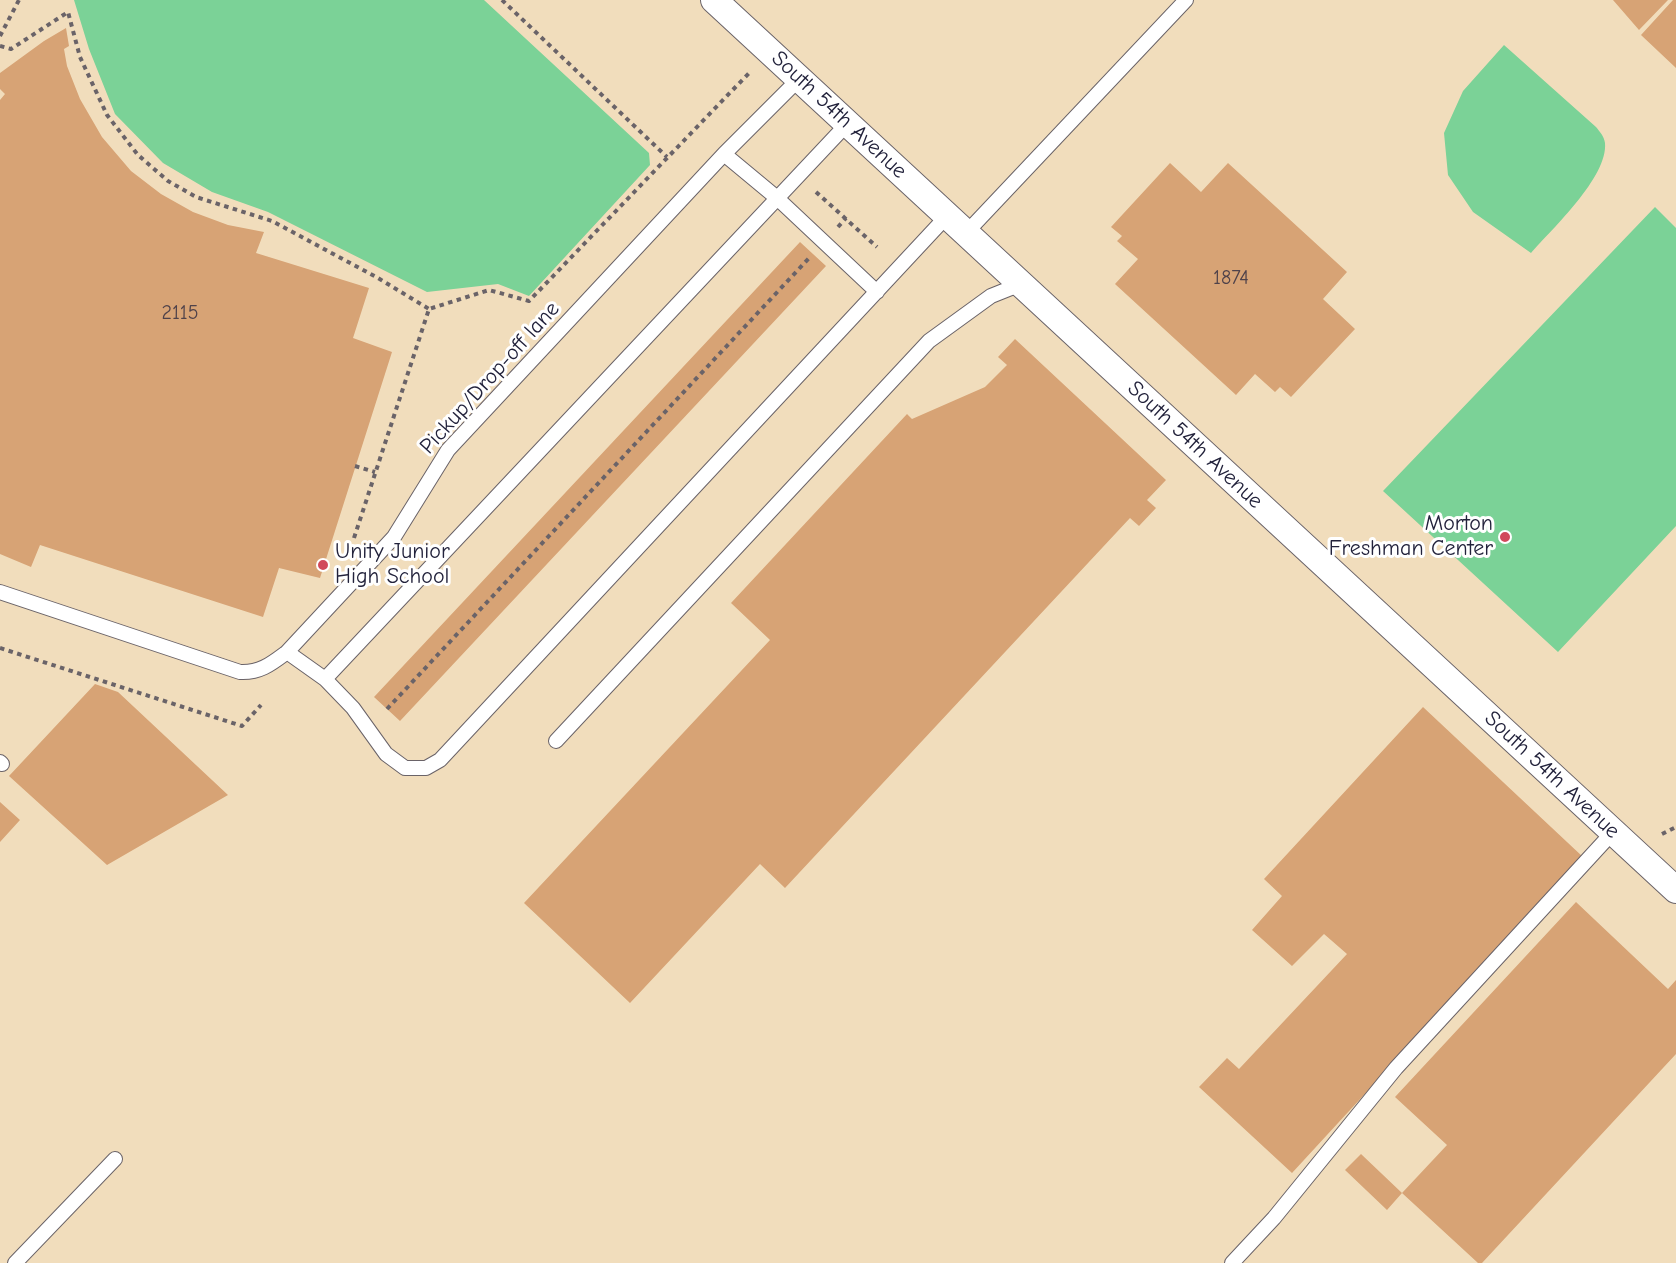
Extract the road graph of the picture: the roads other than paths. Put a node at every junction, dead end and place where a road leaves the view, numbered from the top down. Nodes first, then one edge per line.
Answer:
1 (714, 0) edge
2 (1186, 0) edge
3 (800, 79) junction
4 (848, 123) junction
5 (724, 154) junction
6 (777, 198) junction
7 (948, 216) junction
8 (966, 233) junction
9 (1021, 284) junction
10 (877, 292) junction
11 (0, 592) edge
12 (286, 652) junction
13 (325, 679) junction
14 (556, 741) dead end
15 (1613, 832) junction
16 (1676, 890) edge
17 (115, 1159) dead end
18 (15, 1263) edge
19 (1232, 1263) edge

1 - 3 street, South 54th Avenue
2 - 8 lane
3 - 4 street, South 54th Avenue
3 - 5 lane, Pickup/Drop-off lane
4 - 6 lane
4 - 7 street, South 54th Avenue
5 - 6 lane
5 - 12 lane, Pickup/Drop-off lane
6 - 10 lane
6 - 13 lane
7 - 8 street, South 54th Avenue
7 - 10 lane
8 - 9 street, South 54th Avenue
9 - 14 lane
9 - 15 street, South 54th Avenue
10 - 13 lane
11 - 12 lane, Pickup/Drop-off lane
12 - 13 lane
15 - 16 street, South 54th Avenue
15 - 19 lane
17 - 18 lane

